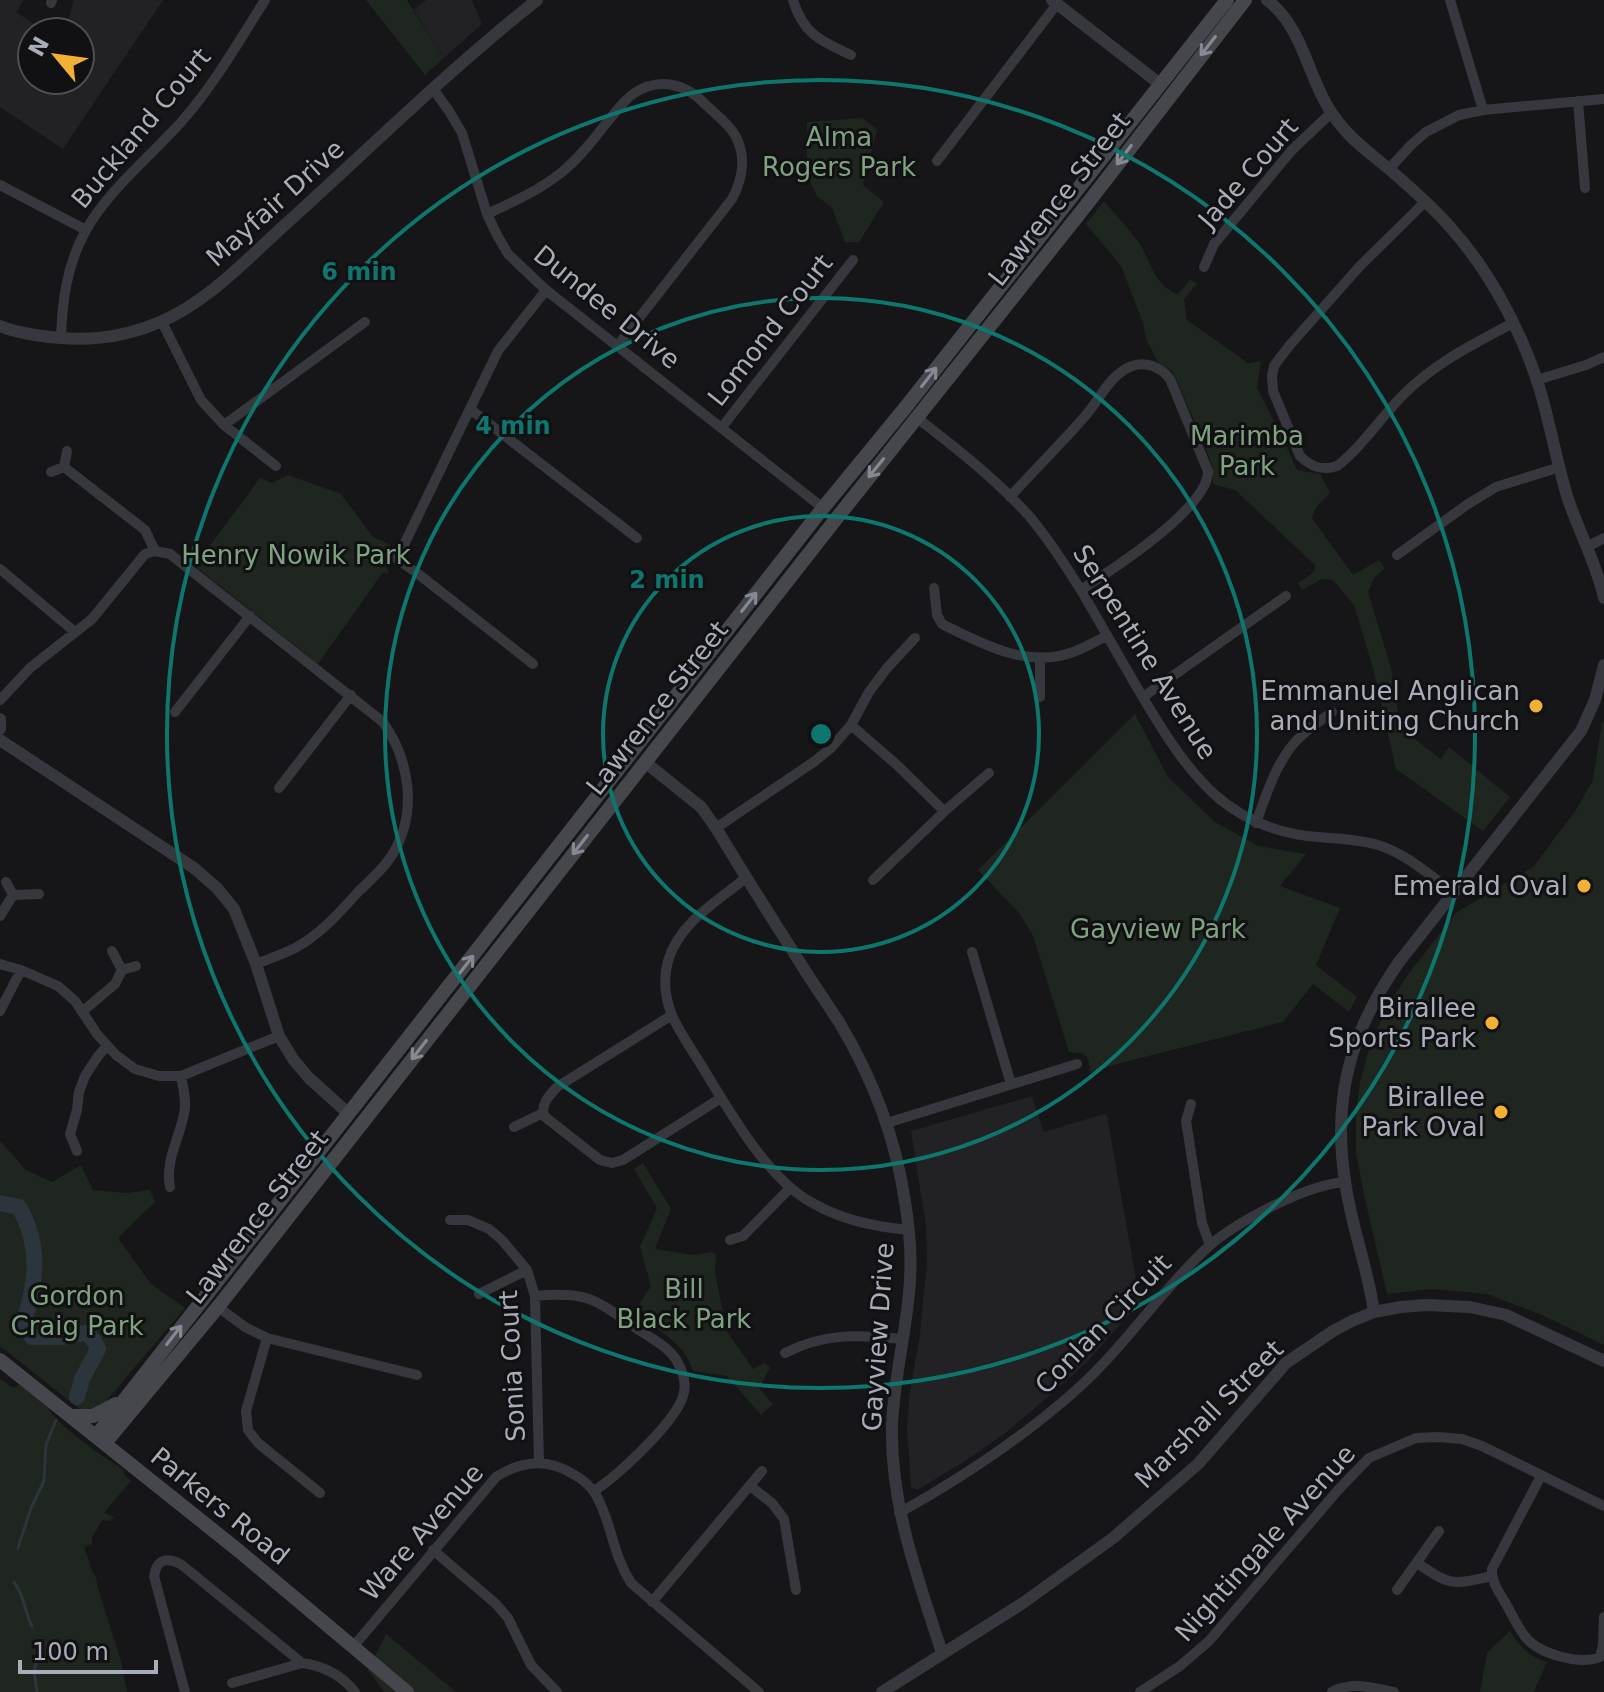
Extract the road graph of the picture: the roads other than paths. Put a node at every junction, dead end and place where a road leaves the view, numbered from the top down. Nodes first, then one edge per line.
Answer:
1 (265, 0) edge
2 (537, 0) edge
3 (793, 0) edge
4 (1227, 0) edge
5 (1245, 0) edge
6 (1267, 0) edge
7 (1450, 0) edge
8 (1055, 2) edge
9 (851, 55) dead end
10 (433, 89) junction
11 (1166, 89) junction
12 (1604, 99) edge
13 (1578, 101) junction
14 (1483, 110) junction
15 (1331, 113) junction
16 (937, 161) dead end
17 (1389, 169) junction
18 (0, 185) edge
19 (1585, 188) dead end
20 (1425, 202) junction
21 (487, 214) junction
22 (86, 230) junction
23 (853, 260) dead end
24 (1204, 267) dead end
25 (546, 290) junction
26 (162, 322) junction
27 (365, 322) dead end
28 (1513, 323) junction
29 (0, 326) edge
30 (61, 339) junction
31 (618, 345) junction
32 (1604, 357) edge
33 (1537, 380) junction
34 (470, 409) junction
35 (911, 413) junction
36 (224, 425) junction
37 (722, 427) junction
38 (67, 451) dead end
39 (276, 466) dead end
40 (64, 467) junction
41 (1560, 467) junction
42 (51, 472) dead end
43 (1010, 497) junction
44 (823, 508) junction
45 (836, 519) junction
46 (637, 538) dead end
47 (1604, 538) edge
48 (1587, 547) junction
49 (155, 551) junction
50 (1397, 555) dead end
51 (0, 569) edge
52 (934, 588) dead end
53 (1081, 590) junction
54 (1286, 596) dead end
55 (1604, 598) edge
56 (250, 616) junction
57 (75, 632) junction
58 (1107, 636) junction
59 (915, 638) dead end
60 (1040, 659) junction
61 (533, 664) dead end
62 (1604, 665) edge
63 (10, 691) junction
64 (351, 695) junction
65 (1040, 697) dead end
66 (1143, 697) junction
67 (0, 700) edge
68 (0, 711) edge
69 (175, 712) dead end
70 (1332, 712) dead end
71 (0, 719) edge
72 (851, 725) junction
73 (0, 728) edge
74 (0, 740) edge
75 (12, 747) junction
76 (639, 757) junction
77 (989, 773) dead end
78 (279, 788) dead end
79 (944, 811) junction
80 (1256, 823) junction
81 (716, 828) junction
82 (746, 878) junction
83 (873, 880) dead end
84 (6, 882) dead end
85 (1454, 893) junction
86 (39, 894) dead end
87 (13, 895) junction
88 (0, 916) edge
89 (112, 951) dead end
90 (972, 952) dead end
91 (0, 964) edge
92 (256, 964) junction
93 (136, 966) dead end
94 (21, 970) junction
95 (122, 970) junction
96 (0, 1011) edge
97 (83, 1011) junction
98 (672, 1015) junction
99 (279, 1036) junction
100 (107, 1046) junction
101 (1077, 1064) dead end
102 (181, 1076) junction
103 (1011, 1084) junction
104 (721, 1098) junction
105 (1191, 1104) dead end
106 (543, 1113) junction
107 (355, 1119) junction
108 (887, 1123) junction
109 (514, 1127) dead end
110 (77, 1151) dead end
111 (1345, 1182) junction
112 (170, 1187) dead end
113 (790, 1188) junction
114 (450, 1220) dead end
115 (908, 1230) junction
116 (730, 1240) dead end
117 (1210, 1245) junction
118 (527, 1270) junction
119 (479, 1294) dead end
120 (535, 1296) junction
121 (202, 1299) junction
122 (218, 1307) junction
123 (1374, 1312) junction
124 (267, 1338) junction
125 (903, 1339) junction
126 (785, 1353) dead end
127 (0, 1360) edge
128 (1604, 1361) edge
129 (417, 1375) dead end
130 (132, 1401) junction
131 (71, 1416) junction
132 (101, 1440) junction
133 (131, 1463) junction
134 (539, 1463) junction
135 (762, 1471) dead end
136 (1541, 1476) junction
137 (750, 1486) junction
138 (594, 1491) junction
139 (320, 1493) dead end
140 (1604, 1506) edge
141 (899, 1513) junction
142 (1439, 1531) dead end
143 (433, 1550) junction
144 (1417, 1563) junction
145 (1492, 1576) junction
146 (796, 1590) dead end
147 (1397, 1590) dead end
148 (652, 1602) junction
149 (1604, 1617) edge
150 (353, 1647) junction
151 (942, 1653) junction
152 (1602, 1658) edge
153 (302, 1663) junction
154 (232, 1683) dead end
155 (185, 1692) edge
156 (355, 1692) edge
157 (407, 1692) edge
158 (557, 1692) edge
159 (759, 1692) edge
160 (882, 1692) edge
161 (1140, 1692) edge
162 (1332, 1692) edge
163 (1394, 1692) edge

1 - 22 street, Buckland Court
2 - 10 street, Mayfair Drive
3 - 9 street
4 - 11 main road, Lawrence Street
5 -> 11 main road, Lawrence Street
6 - 15 street
7 - 14 street
8 - 11 street
8 - 16 street
10 - 21 street, Dundee Drive
10 - 26 street, Mayfair Drive
11 - 35 main road, Lawrence Street
12 - 13 street
13 - 14 street
13 - 19 street
14 - 17 street
15 - 17 street
15 - 24 street, Jade Court
17 - 20 street
18 - 22 street
20 - 28 street
20 - 28 street
21 - 25 street, Dundee Drive
21 - 31 street
22 - 30 street, Buckland Court
23 - 37 street, Lomond Court
25 - 31 street, Dundee Drive
25 - 34 street
26 - 30 street, Mayfair Drive
26 - 36 street
27 - 36 street
28 - 33 street
29 - 30 street, Mayfair Drive
31 - 37 street, Dundee Drive
32 - 33 street
33 - 41 street
34 - 46 street
34 - 61 street
35 - 43 street, Serpentine Avenue
35 - 44 main road, Lawrence Street
35 -> 45 main road, Lawrence Street
36 - 39 street
37 - 44 street, Dundee Drive
38 - 40 street
40 - 42 street
40 - 49 street
41 - 48 street
41 - 50 street
43 - 53 street, Serpentine Avenue
43 - 53 street
44 - 45 main road
76 -> 44 main road, Lawrence Street
45 - 76 main road, Lawrence Street
47 - 48 street
48 - 55 street
49 - 56 street
49 - 57 street
51 - 57 street
52 - 60 street
53 - 58 street, Serpentine Avenue
54 - 66 street
56 - 64 street
56 - 69 street
57 - 63 street
58 - 60 street
58 - 66 street, Serpentine Avenue
59 - 72 street
60 - 65 street
62 - 85 street
63 - 67 street
63 - 68 street
64 - 78 street
64 - 92 street
66 - 80 street, Serpentine Avenue
70 - 80 street
71 - 73 street
72 - 79 street
72 - 81 street
73 - 75 street
74 - 75 street
75 - 92 street
76 - 81 street, Gayview Drive
76 - 107 main road, Lawrence Street
77 - 79 street
79 - 83 street
80 - 85 street, Serpentine Avenue
81 - 82 street, Gayview Drive
82 - 98 street
82 - 108 street, Gayview Drive
84 - 87 street
85 - 111 street
86 - 87 street
87 - 88 street
89 - 95 street
90 - 103 street
91 - 94 street
92 - 99 street
93 - 95 street
94 - 96 street
94 - 97 street
95 - 97 street
97 - 100 street
98 - 104 street
98 - 106 street
99 - 102 street
99 - 107 street
100 - 102 street
100 - 110 street
101 - 103 street
102 - 112 street
103 - 108 street
104 - 106 street
104 - 113 street
105 - 117 street
106 - 109 street
107 - 121 main road, Lawrence Street
107 - 122 main road, Lawrence Street
108 - 115 street, Gayview Drive
111 - 117 street, Conlan Circuit
111 - 123 street
113 - 115 street
113 - 116 street
114 - 118 street, Sonia Court
115 - 125 street, Gayview Drive
117 - 141 street, Conlan Circuit
118 - 119 street
118 - 120 street, Sonia Court
120 - 134 street, Sonia Court
120 - 138 street
121 - 122 main road
130 -> 121 main road, Lawrence Street
122 - 124 street
122 - 130 main road, Lawrence Street
123 - 128 street, Marshall Street
123 - 151 street, Marshall Street
124 - 129 street
124 - 139 street
125 - 126 street
125 - 141 street, Gayview Drive
127 - 131 main road, Parkers Road
130 - 131 main road
130 - 132 main road, Lawrence Street
130 - 133 main road
131 - 132 main road, Parkers Road
132 - 133 main road, Parkers Road
133 - 150 main road, Parkers Road
134 - 138 street
134 - 143 street, Ware Avenue
135 - 137 street
136 - 140 street, Nightingale Avenue
136 - 145 street
136 - 161 street, Nightingale Avenue
137 - 146 street
137 - 148 street
138 - 148 street
141 - 151 street, Gayview Drive
142 - 144 street
143 - 150 street, Ware Avenue
143 - 158 street
144 - 145 street
144 - 147 street
145 - 152 street
148 - 159 street
149 - 152 street
150 - 157 main road, Parkers Road
151 - 160 street, Marshall Street
153 - 154 street
153 - 155 street
153 - 156 street
162 - 163 street

